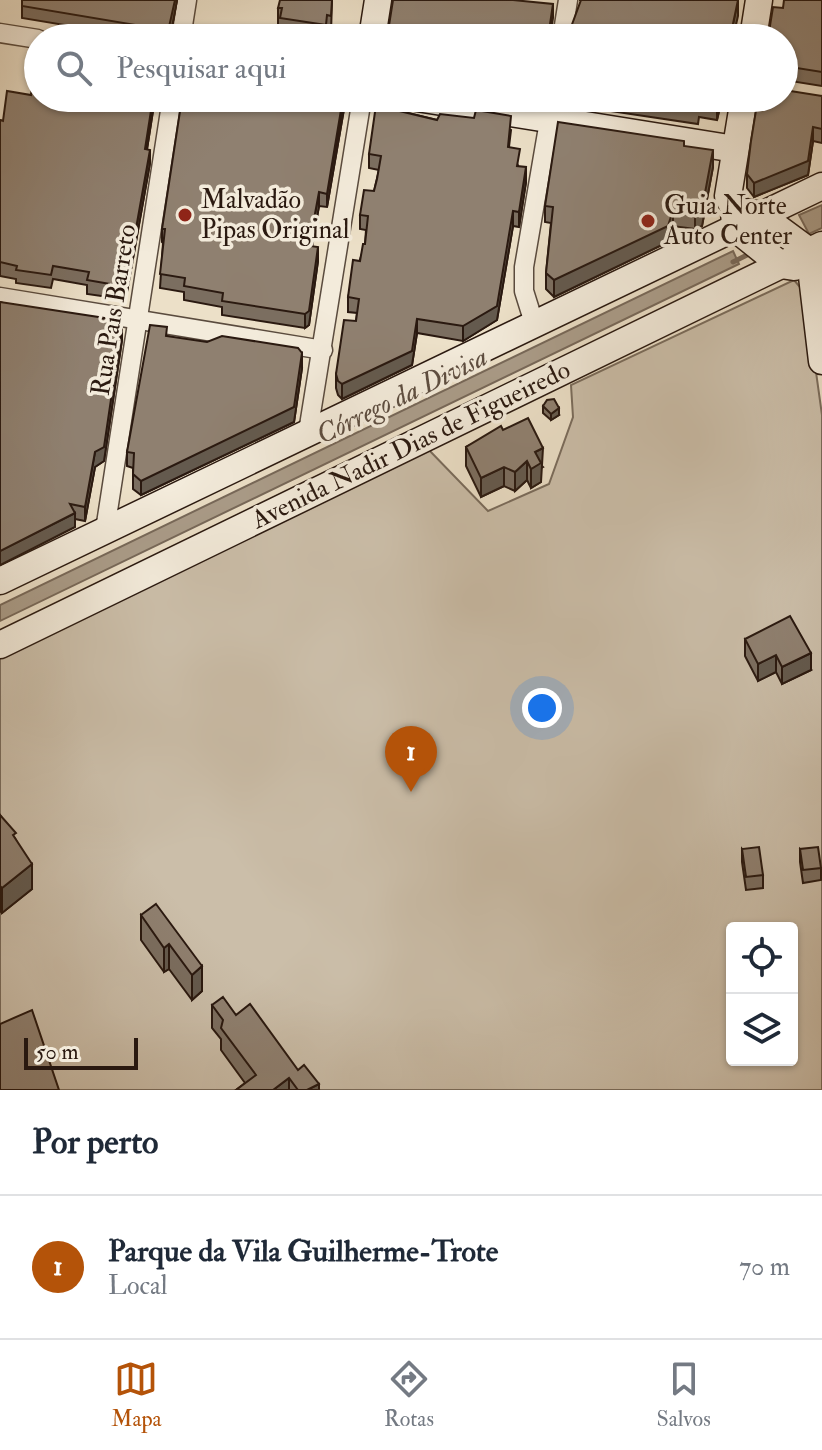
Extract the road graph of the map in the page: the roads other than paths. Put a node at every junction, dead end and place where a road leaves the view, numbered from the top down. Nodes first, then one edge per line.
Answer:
1 (187, 0) edge
2 (378, 0) edge
3 (568, 0) edge
4 (759, 0) edge
5 (183, 24) edge
6 (374, 24) edge
7 (564, 24) edge
8 (755, 24) edge
9 (0, 33) edge
10 (24, 37) edge
11 (170, 112) edge
12 (360, 112) edge
13 (550, 112) edge
14 (569, 112) edge
15 (742, 112) edge
16 (735, 149) junction
17 (822, 186) edge
18 (760, 215) junction
19 (734, 219) junction
20 (814, 256) edge
21 (781, 265) junction
22 (0, 297) edge
23 (139, 319) junction
24 (534, 323) junction
25 (323, 350) junction
26 (822, 361) edge
27 (308, 432) junction
28 (105, 530) junction
29 (0, 581) edge
30 (0, 645) edge

1 - 5 street
2 - 6 main road
3 - 7 street
4 - 8 main road
9 - 10 street
11 - 23 street, Rua Pais Barreto
12 - 25 street
13 - 24 street
14 - 16 main road
15 - 16 main road
16 - 19 main road
17 - 18 main road
18 - 19 main road
18 - 20 main road
19 - 21 main road
19 - 24 main road
20 - 21 main road, Avenida Nadir Dias de Figueiredo
20 - 26 main road
21 - 30 main road, Avenida Nadir Dias de Figueiredo
22 - 23 street
23 - 25 street
23 - 28 street, Rua Pais Barreto
24 - 27 main road
25 - 27 street
27 - 28 main road
28 - 29 main road

